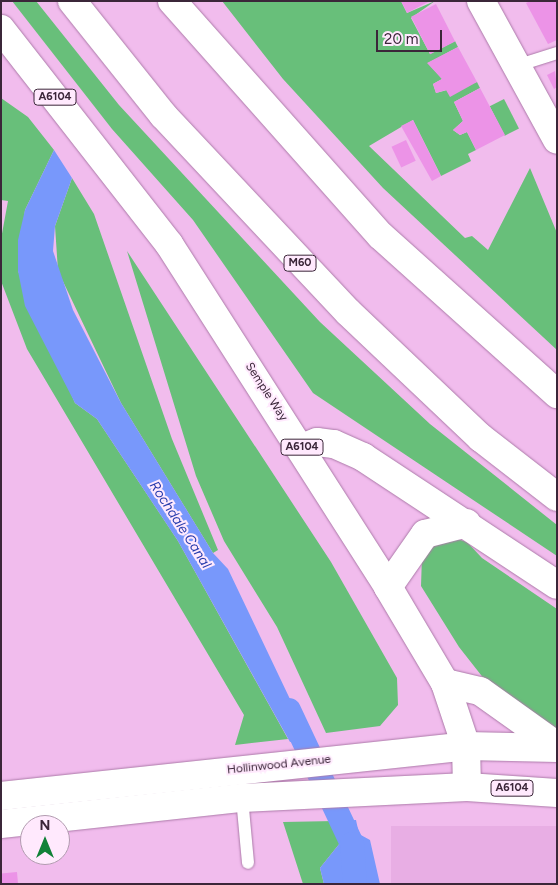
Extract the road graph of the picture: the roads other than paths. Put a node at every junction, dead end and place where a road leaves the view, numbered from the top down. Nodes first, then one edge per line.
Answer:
1 (72, 1) edge
2 (172, 1) edge
3 (481, 1) edge
4 (1, 29) edge
5 (557, 53) edge
6 (516, 66) junction
7 (556, 140) edge
8 (557, 394) edge
9 (302, 448) junction
10 (557, 498) edge
11 (467, 523) junction
12 (557, 585) edge
13 (388, 587) junction
14 (445, 683) junction
15 (466, 746) junction
16 (557, 747) edge
17 (467, 787) junction
18 (557, 793) edge
19 (1, 796) edge
20 (242, 798) junction
21 (1, 824) edge
22 (248, 863) dead end

1 - 10 main road, M60
2 - 8 main road
3 - 6 main road
4 - 9 main road, Semple Way / A6104
5 - 6 lane
6 - 7 main road
9 - 11 main road
9 - 13 main road, Semple Way / A6104
11 - 12 main road
11 - 13 main road
13 - 14 main road, Semple Way / A6104
14 - 15 main road, Semple Way / A6104
14 - 16 main road
15 - 16 main road, Hollinwood Avenue
15 - 17 main road, Semple Way / A6104
15 - 19 main road, Hollinwood Avenue
17 - 18 main road, A6104
17 - 20 main road, A6104
20 - 21 main road, A6104
20 - 22 lane

